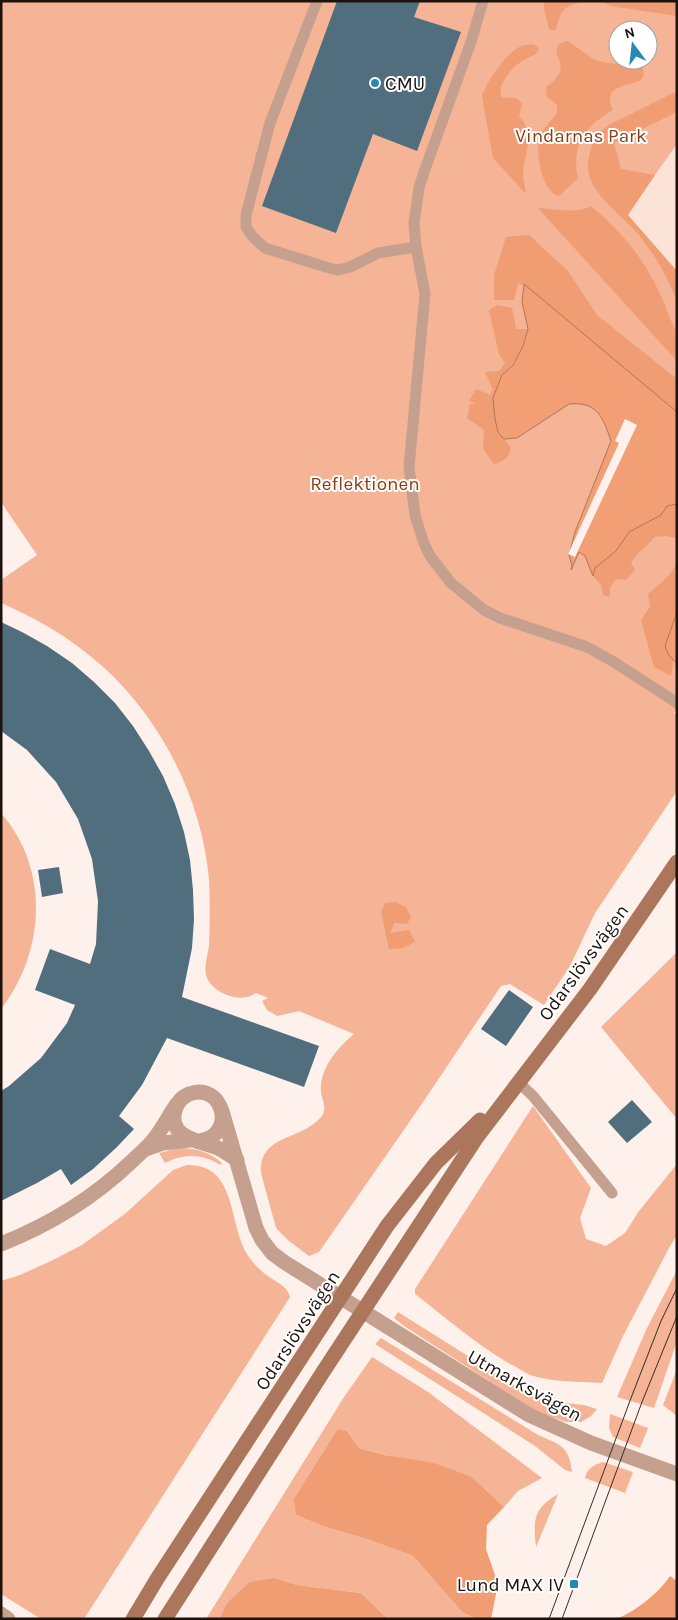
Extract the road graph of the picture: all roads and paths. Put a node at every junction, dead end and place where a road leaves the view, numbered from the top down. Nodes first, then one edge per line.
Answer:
1 (317, 1) edge
2 (483, 1) edge
3 (416, 246) junction
4 (677, 703) edge
5 (677, 862) edge
6 (518, 1082) junction
7 (177, 1104) junction
8 (222, 1111) junction
9 (194, 1140) junction
10 (144, 1150) junction
11 (237, 1160) junction
12 (612, 1193) dead end
13 (1, 1244) edge
14 (342, 1298) junction
15 (362, 1311) junction
16 (677, 1474) edge
17 (1, 1614) edge
18 (8, 1619) edge
19 (133, 1619) edge
20 (165, 1619) edge

1 - 3 lane
2 - 3 lane
3 - 4 lane
5 - 6 main road, Odarslövsvägen
6 - 12 lane
6 - 14 main road, Odarslövsvägen
6 - 15 main road, Odarslövsvägen
7 - 8 street
7 - 9 street
7 - 10 street
8 - 9 street
8 - 11 street, Utmarksvägen
9 - 10 street
9 - 11 street
10 - 13 street
11 - 14 street, Utmarksvägen
14 - 15 street, Utmarksvägen
14 - 19 main road, Odarslövsvägen
15 - 16 street, Utmarksvägen
15 - 20 main road, Odarslövsvägen
17 - 18 street

